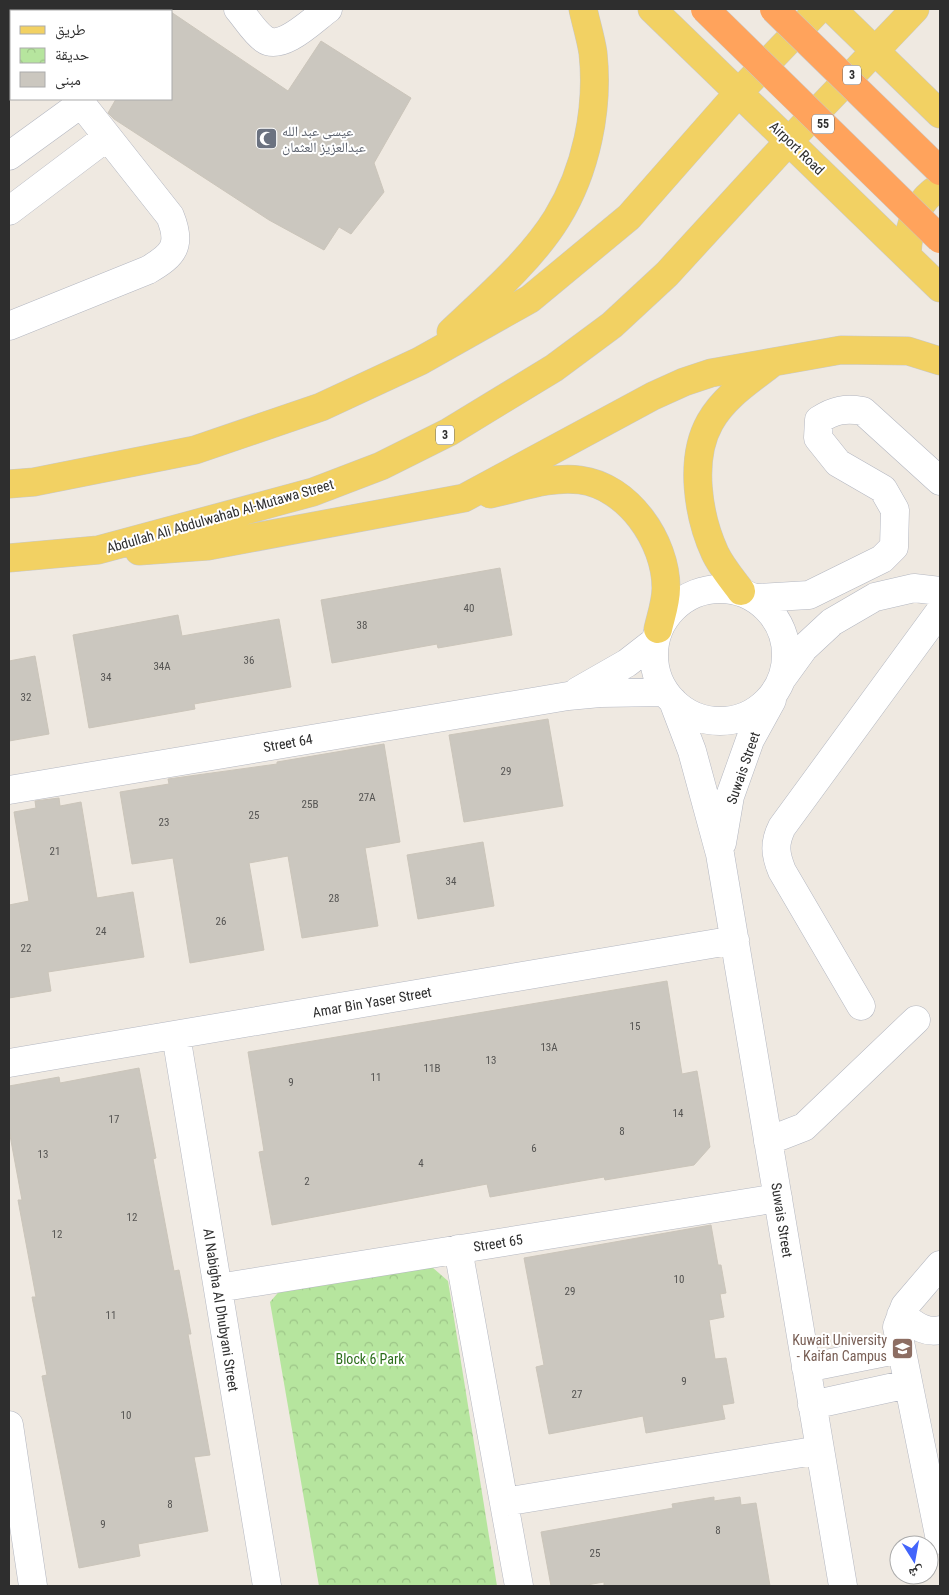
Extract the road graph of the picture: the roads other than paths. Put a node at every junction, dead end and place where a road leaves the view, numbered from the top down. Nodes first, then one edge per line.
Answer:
1 (238, 9) edge
2 (583, 9) edge
3 (652, 9) edge
4 (705, 9) edge
5 (774, 9) edge
6 (819, 9) edge
7 (832, 9) edge
8 (915, 9) edge
9 (314, 13) edge
10 (876, 50) junction
11 (739, 92) junction
12 (81, 100) edge
13 (940, 114) edge
14 (107, 137) junction
15 (789, 140) junction
16 (9, 156) edge
17 (940, 171) edge
18 (940, 187) edge
19 (9, 211) edge
20 (940, 239) edge
21 (906, 256) junction
22 (940, 288) edge
23 (9, 326) edge
24 (776, 360) junction
25 (420, 361) junction
26 (940, 362) edge
27 (940, 481) edge
28 (9, 484) edge
29 (464, 498) junction
30 (98, 550) junction
31 (9, 558) edge
32 (940, 591) edge
33 (748, 595) junction
34 (940, 612) edge
35 (656, 636) junction
36 (781, 683) junction
37 (568, 696) junction
38 (669, 697) junction
39 (9, 790) edge
40 (720, 854) junction
41 (735, 940) junction
42 (861, 1006) dead end
43 (916, 1020) dead end
44 (176, 1034) junction
45 (9, 1063) edge
46 (768, 1141) junction
47 (778, 1198) junction
48 (458, 1249) junction
49 (940, 1265) edge
50 (218, 1288) junction
51 (901, 1314) junction
52 (940, 1330) edge
53 (901, 1348) junction
54 (806, 1368) junction
55 (908, 1384) junction
56 (812, 1405) junction
57 (9, 1425) edge
58 (820, 1450) junction
59 (933, 1459) edge
60 (504, 1502) junction
61 (939, 1529) edge
62 (261, 1585) edge
63 (33, 1586) edge
64 (519, 1586) edge
65 (843, 1586) edge

1 - 9 street
2 - 25 main road
3 - 11 main road, Airport Road
4 - 20 highway, 55, bridge
5 - 17 highway, bridge
6 - 11 main road
7 - 10 main road
8 - 10 main road, 3
10 - 13 main road
10 - 15 main road, 3
11 - 15 main road, Airport Road
11 - 25 main road
12 - 14 street
12 - 16 street
14 - 19 street
14 - 23 street
15 - 21 main road, Airport Road
15 - 30 main road, Abdullah Ali Abdulwahab Al-Mutawa Street / 3
18 - 21 main road
21 - 22 main road, Airport Road
24 - 26 main road
24 - 29 main road
24 - 33 main road
25 - 28 main road
27 - 33 street
29 - 30 main road
29 - 35 main road
30 - 31 main road, Abdullah Ali Abdulwahab Al-Mutawa Street / 3
32 - 36 street
33 - 35 street
33 - 36 street
34 - 42 street
35 - 37 street, Street 64
35 - 38 street
36 - 38 street
36 - 40 street, Suwais Street
37 - 38 street, Street 64
37 - 39 street, Street 64
38 - 40 street, Suwais Street
40 - 41 street, Suwais Street
41 - 44 street, Amar Bin Yaser Street
41 - 46 street, Suwais Street
43 - 46 street
44 - 45 street, Amar Bin Yaser Street
44 - 50 street, Al Nabigha Al Dhubyani Street
46 - 47 street, Suwais Street
47 - 48 street, Street 65
47 - 54 street, Suwais Street
48 - 50 street, Street 65
48 - 60 street
49 - 51 street
50 - 62 street, Al Nabigha Al Dhubyani Street
51 - 52 street
51 - 53 street
53 - 54 street
53 - 55 street
54 - 56 street, Suwais Street
55 - 56 street
55 - 59 street
56 - 58 street, Suwais Street
57 - 63 street
58 - 60 street
58 - 65 street, Suwais Street
59 - 61 street
60 - 64 street

